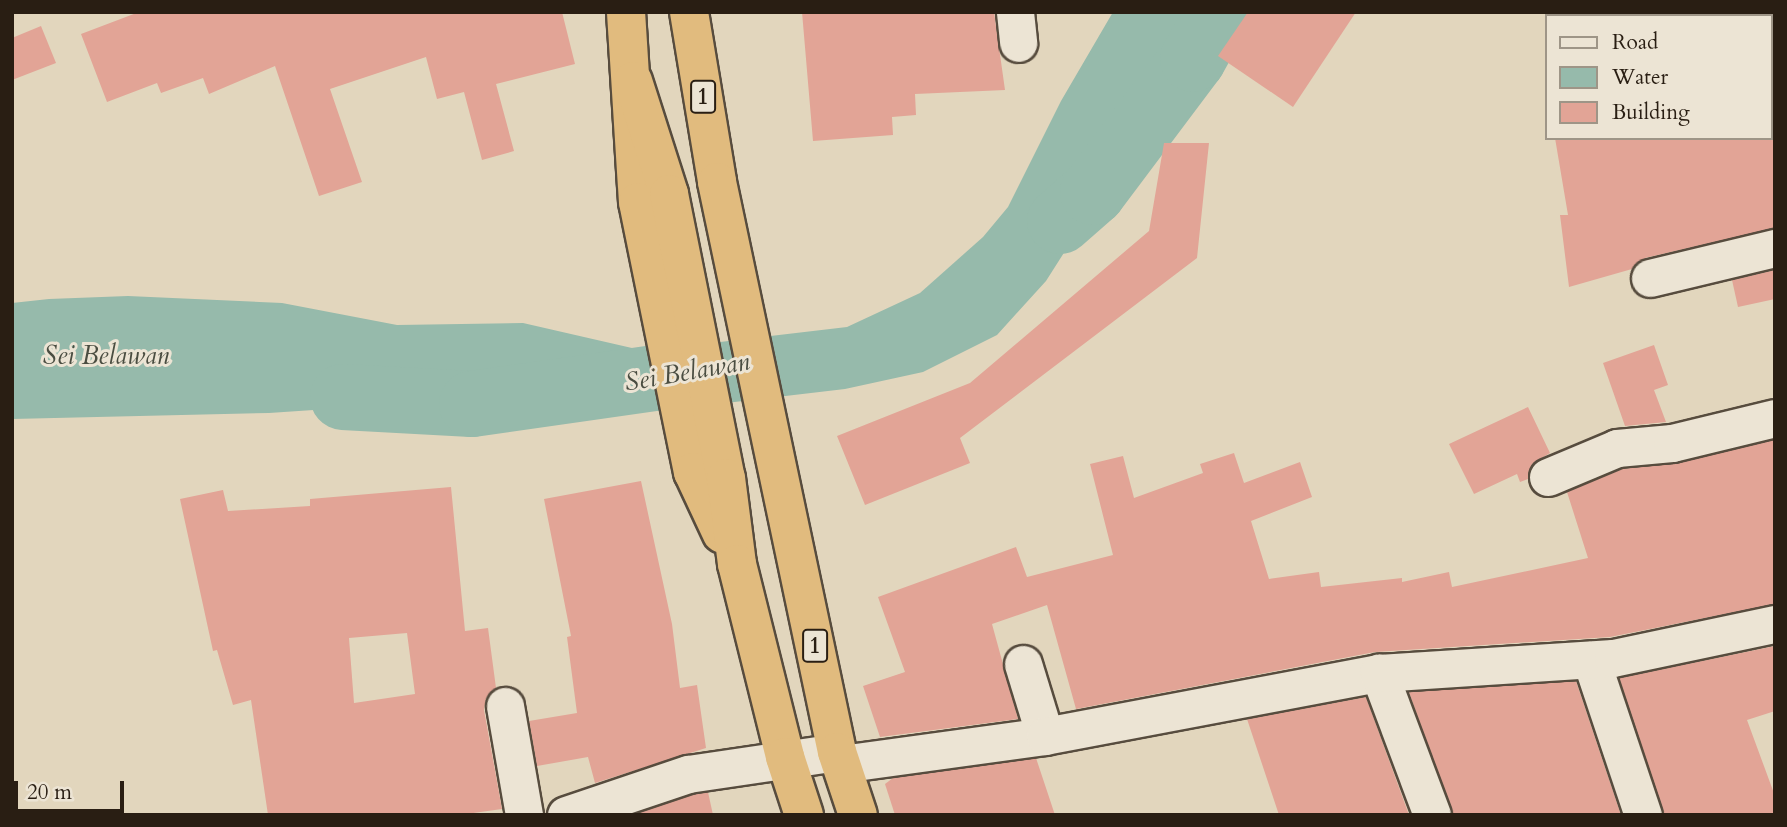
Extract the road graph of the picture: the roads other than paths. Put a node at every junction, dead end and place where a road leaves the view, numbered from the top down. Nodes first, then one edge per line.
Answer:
1 (626, 12) edge
2 (689, 12) edge
3 (1775, 248) edge
4 (1650, 278) dead end
5 (1775, 418) edge
6 (1548, 477) dead end
7 (1775, 624) edge
8 (1591, 660) junction
9 (1023, 664) dead end
10 (1379, 673) junction
11 (505, 706) dead end
12 (1045, 736) junction
13 (785, 757) junction
14 (839, 758) junction
15 (524, 815) edge
16 (566, 815) edge
17 (804, 815) edge
18 (858, 815) edge
19 (1433, 815) edge
20 (1643, 815) edge

1 - 13 highway
2 - 14 highway, 1
3 - 4 street
5 - 6 street
7 - 8 street
8 - 10 street
8 - 20 street
9 - 12 street
10 - 12 street
10 - 19 street
11 - 15 street
12 - 14 street
13 - 14 street
13 - 16 street
13 - 17 highway
14 - 18 highway, 1

